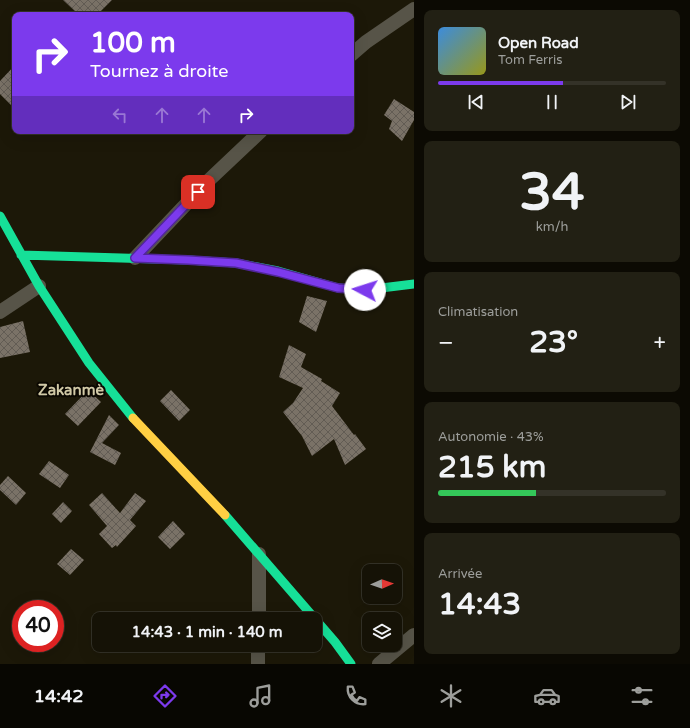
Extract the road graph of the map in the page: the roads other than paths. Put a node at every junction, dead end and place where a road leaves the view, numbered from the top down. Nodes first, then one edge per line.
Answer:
1 (414, 9) edge
2 (354, 52) edge
3 (258, 134) edge
4 (0, 216) edge
5 (21, 255) junction
6 (135, 258) junction
7 (414, 284) edge
8 (39, 286) junction
9 (0, 312) edge
10 (259, 554) junction
11 (259, 612) edge
12 (414, 635) edge
13 (258, 652) edge
14 (258, 664) edge
15 (351, 664) edge
16 (380, 664) edge

1 - 2 street
3 - 6 street
4 - 5 street
5 - 6 street
5 - 8 street
6 - 7 street
8 - 9 street
8 - 10 street
10 - 11 street
10 - 15 street
12 - 16 street
13 - 14 street

